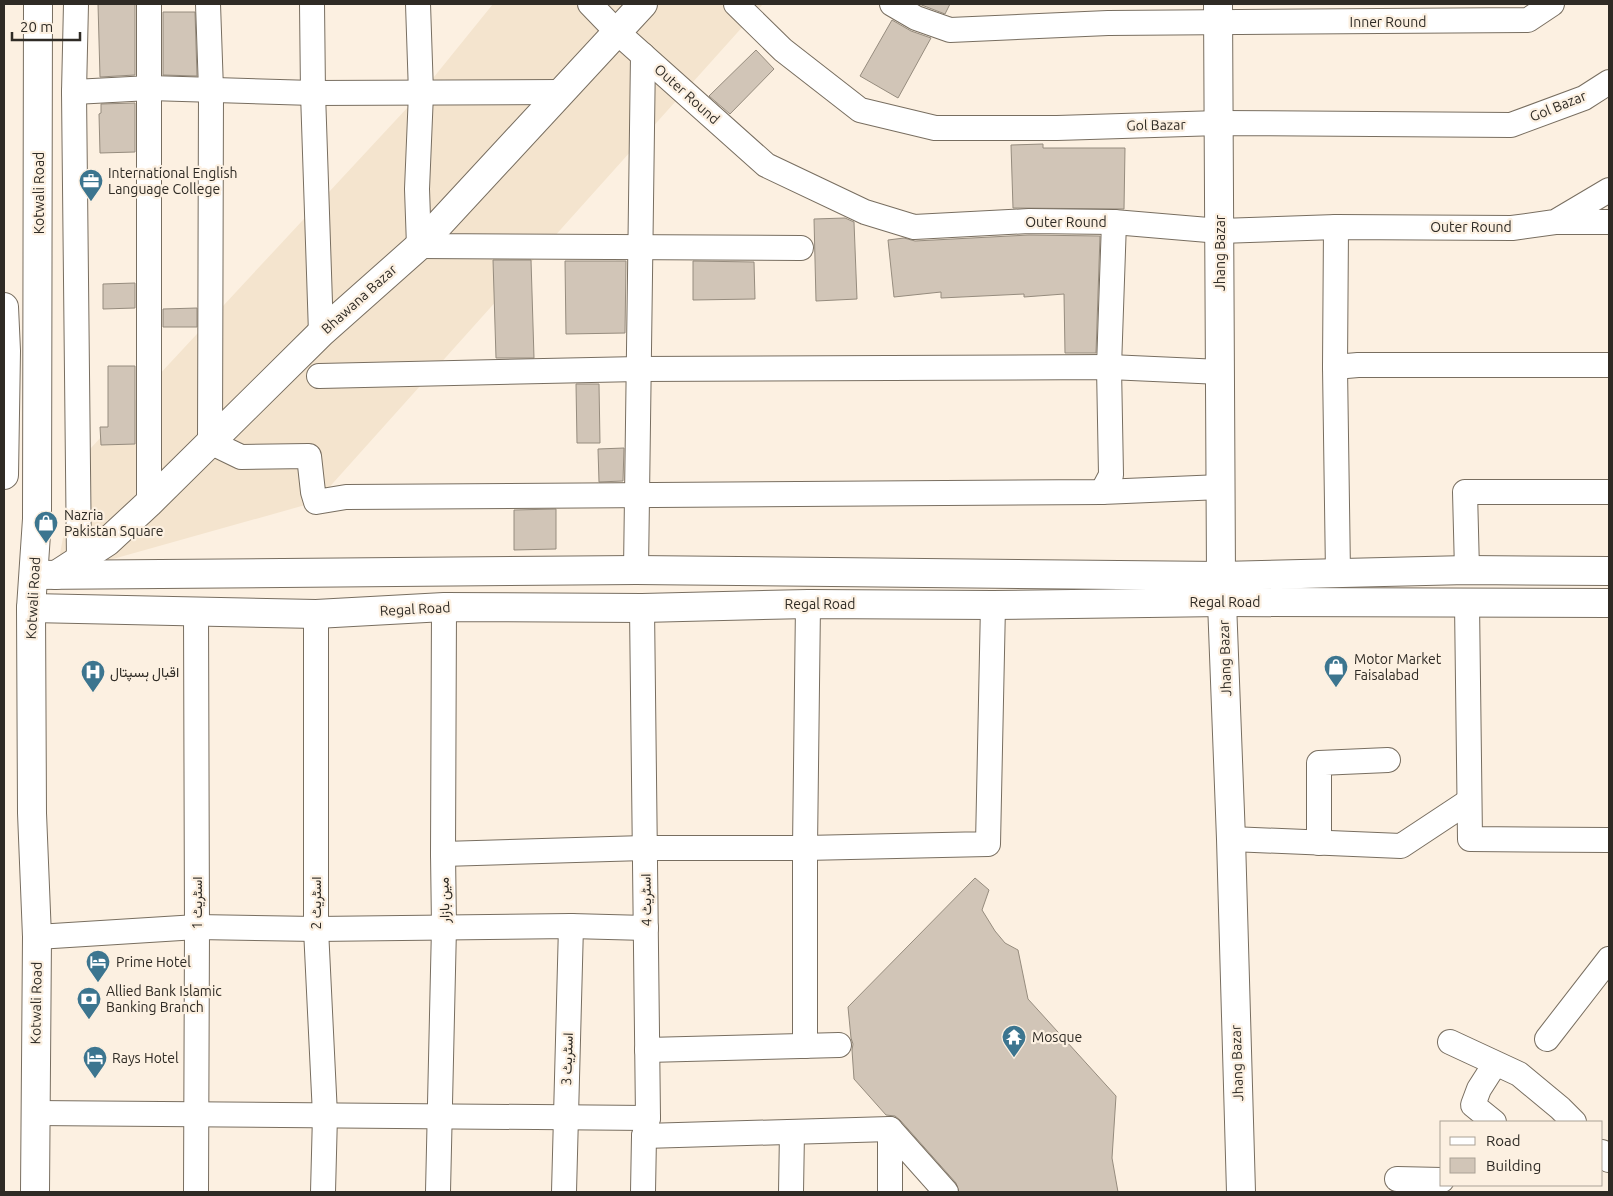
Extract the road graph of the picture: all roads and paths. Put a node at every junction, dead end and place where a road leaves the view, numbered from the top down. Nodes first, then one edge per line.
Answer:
1 (38, 4) edge
2 (76, 4) edge
3 (149, 4) edge
4 (208, 4) edge
5 (312, 4) edge
6 (418, 4) edge
7 (590, 4) edge
8 (643, 4) edge
9 (736, 4) edge
10 (892, 4) edge
11 (1552, 4) edge
12 (1107, 13) edge
13 (1218, 13) edge
14 (1336, 13) edge
15 (617, 32) junction
16 (643, 55) junction
17 (1609, 82) edge
18 (150, 88) junction
19 (211, 90) junction
20 (74, 92) junction
21 (562, 92) junction
22 (313, 93) junction
23 (421, 93) junction
24 (1219, 124) junction
25 (1609, 190) edge
26 (1114, 222) junction
27 (1555, 222) junction
28 (1609, 222) edge
29 (1336, 227) junction
30 (1220, 231) junction
31 (419, 246) junction
32 (640, 247) junction
33 (801, 248) dead end
34 (4, 307) edge
35 (321, 333) junction
36 (5, 352) edge
37 (1609, 364) edge
38 (1109, 367) junction
39 (1335, 367) junction
40 (639, 369) junction
41 (1221, 372) junction
42 (319, 376) dead end
43 (210, 442) junction
44 (4, 475) edge
45 (1222, 487) junction
46 (1102, 492) junction
47 (1609, 492) edge
48 (638, 496) junction
49 (149, 503) junction
50 (636, 570) junction
51 (1467, 570) junction
52 (56, 571) junction
53 (1609, 572) edge
54 (1338, 573) junction
55 (1222, 589) junction
56 (1609, 603) edge
57 (808, 604) junction
58 (1467, 604) junction
59 (993, 605) junction
60 (444, 607) junction
61 (31, 608) junction
62 (642, 608) junction
63 (196, 613) junction
64 (316, 614) junction
65 (1388, 760) dead end
66 (1469, 801) junction
67 (1231, 838) junction
68 (1609, 840) edge
69 (1319, 843) junction
70 (644, 848) junction
71 (805, 848) junction
72 (443, 854) junction
73 (571, 926) junction
74 (197, 927) junction
75 (444, 928) junction
76 (646, 928) junction
77 (316, 929) junction
78 (37, 937) junction
79 (1609, 959) edge
80 (1547, 1039) dead end
81 (1450, 1042) dead end
82 (839, 1045) dead end
83 (805, 1046) junction
84 (647, 1050) junction
85 (1495, 1064) junction
86 (34, 1113) junction
87 (196, 1113) junction
88 (325, 1115) junction
89 (440, 1116) junction
90 (565, 1117) junction
91 (1493, 1121) edge
92 (1573, 1121) edge
93 (646, 1127) junction
94 (890, 1129) junction
95 (792, 1132) junction
96 (1397, 1179) dead end
97 (1440, 1180) edge
98 (35, 1192) edge
99 (196, 1192) edge
100 (323, 1192) edge
101 (438, 1192) edge
102 (564, 1192) edge
103 (644, 1192) edge
104 (791, 1192) edge
105 (890, 1192) edge
106 (946, 1192) edge
107 (1241, 1192) edge

1 - 52 street, Kotwali Road
2 - 20 street
3 - 18 street
4 - 19 street
5 - 22 street
6 - 23 street
7 - 15 street, Outer Round
8 - 15 street, Bhawana Bazar
9 - 24 street, Gol Bazar
10 - 12 street, Inner Round
11 - 14 street, Inner Round
12 - 13 street, Inner Round
13 - 14 street, Inner Round
13 - 24 street, Jhang Bazar
15 - 16 street, Outer Round
15 - 21 street, Bhawana Bazar
16 - 26 street, Outer Round
16 - 32 street
17 - 24 street, Gol Bazar
18 - 19 street
18 - 20 street
18 - 49 street
19 - 22 street
19 - 43 street
20 - 52 street
21 - 23 street
21 - 31 street, Bhawana Bazar
22 - 23 street
22 - 35 street
23 - 31 street
24 - 30 street, Jhang Bazar
25 - 27 street, Outer Round
26 - 30 street, Outer Round
26 - 38 street
27 - 28 street
27 - 29 street, Outer Round
29 - 30 street, Outer Round
29 - 39 street
30 - 41 street, Jhang Bazar
31 - 32 street
31 - 35 street, Bhawana Bazar
32 - 33 street
32 - 40 street
34 - 36 street
35 - 43 street, Bhawana Bazar
36 - 44 street
37 - 39 street
38 - 40 street
38 - 41 street
38 - 46 street
39 - 54 street
40 - 42 street
40 - 48 street
41 - 45 street, Jhang Bazar
43 - 48 street
43 - 49 street, Bhawana Bazar
45 - 46 street
45 - 55 street, Jhang Bazar
46 - 48 street
47 - 51 street
48 - 50 street
49 - 52 street, Bhawana Bazar
50 - 52 street, Regal Road
50 - 55 street, Regal Road
51 - 53 street, Regal Road
51 - 54 street, Regal Road
52 - 61 street, Kotwali Road
54 - 55 street, Regal Road
55 - 58 street, Regal Road
55 - 59 street, Regal Road
55 - 67 street, Jhang Bazar
56 - 58 street, Regal Road
57 - 59 street, Regal Road
57 - 62 street, Regal Road
57 - 71 street
58 - 66 street
59 - 71 street
60 - 62 street, Regal Road
60 - 64 street, Regal Road
60 - 72 street, مین بازار
61 - 63 street, Regal Road
61 - 78 street, Kotwali Road
62 - 70 street, اسٹریٹ 4
63 - 64 street, Regal Road
63 - 74 street, اسٹریٹ 1
64 - 77 street, اسٹریٹ 2
65 - 69 street
66 - 68 street
66 - 69 street
67 - 69 street
67 - 107 street, Jhang Bazar
70 - 71 street
70 - 72 street
70 - 76 street, اسٹریٹ 4
71 - 83 street
72 - 75 street, مین بازار
73 - 75 street
73 - 76 street
73 - 90 street, اسٹریٹ 3
74 - 77 street
74 - 78 street
74 - 87 street, اسٹریٹ 1
75 - 77 street
75 - 89 street, مین بازار
76 - 84 street, اسٹریٹ 4
77 - 88 street, اسٹریٹ 2
78 - 86 street, Kotwali Road
79 - 80 street
81 - 85 street
82 - 83 street
83 - 84 street
84 - 93 street, اسٹریٹ 4
85 - 91 street
85 - 92 street
86 - 87 street
86 - 98 street, Kotwali Road
87 - 88 street
87 - 99 street, اسٹریٹ 1
88 - 89 street
88 - 100 street, اسٹریٹ 2
89 - 90 street
89 - 101 street, مین بازار
90 - 93 street
90 - 102 street, اسٹریٹ 3
93 - 95 street
93 - 103 street, اسٹریٹ 4
94 - 95 street
94 - 105 street
94 - 106 street
95 - 104 street
96 - 97 street

